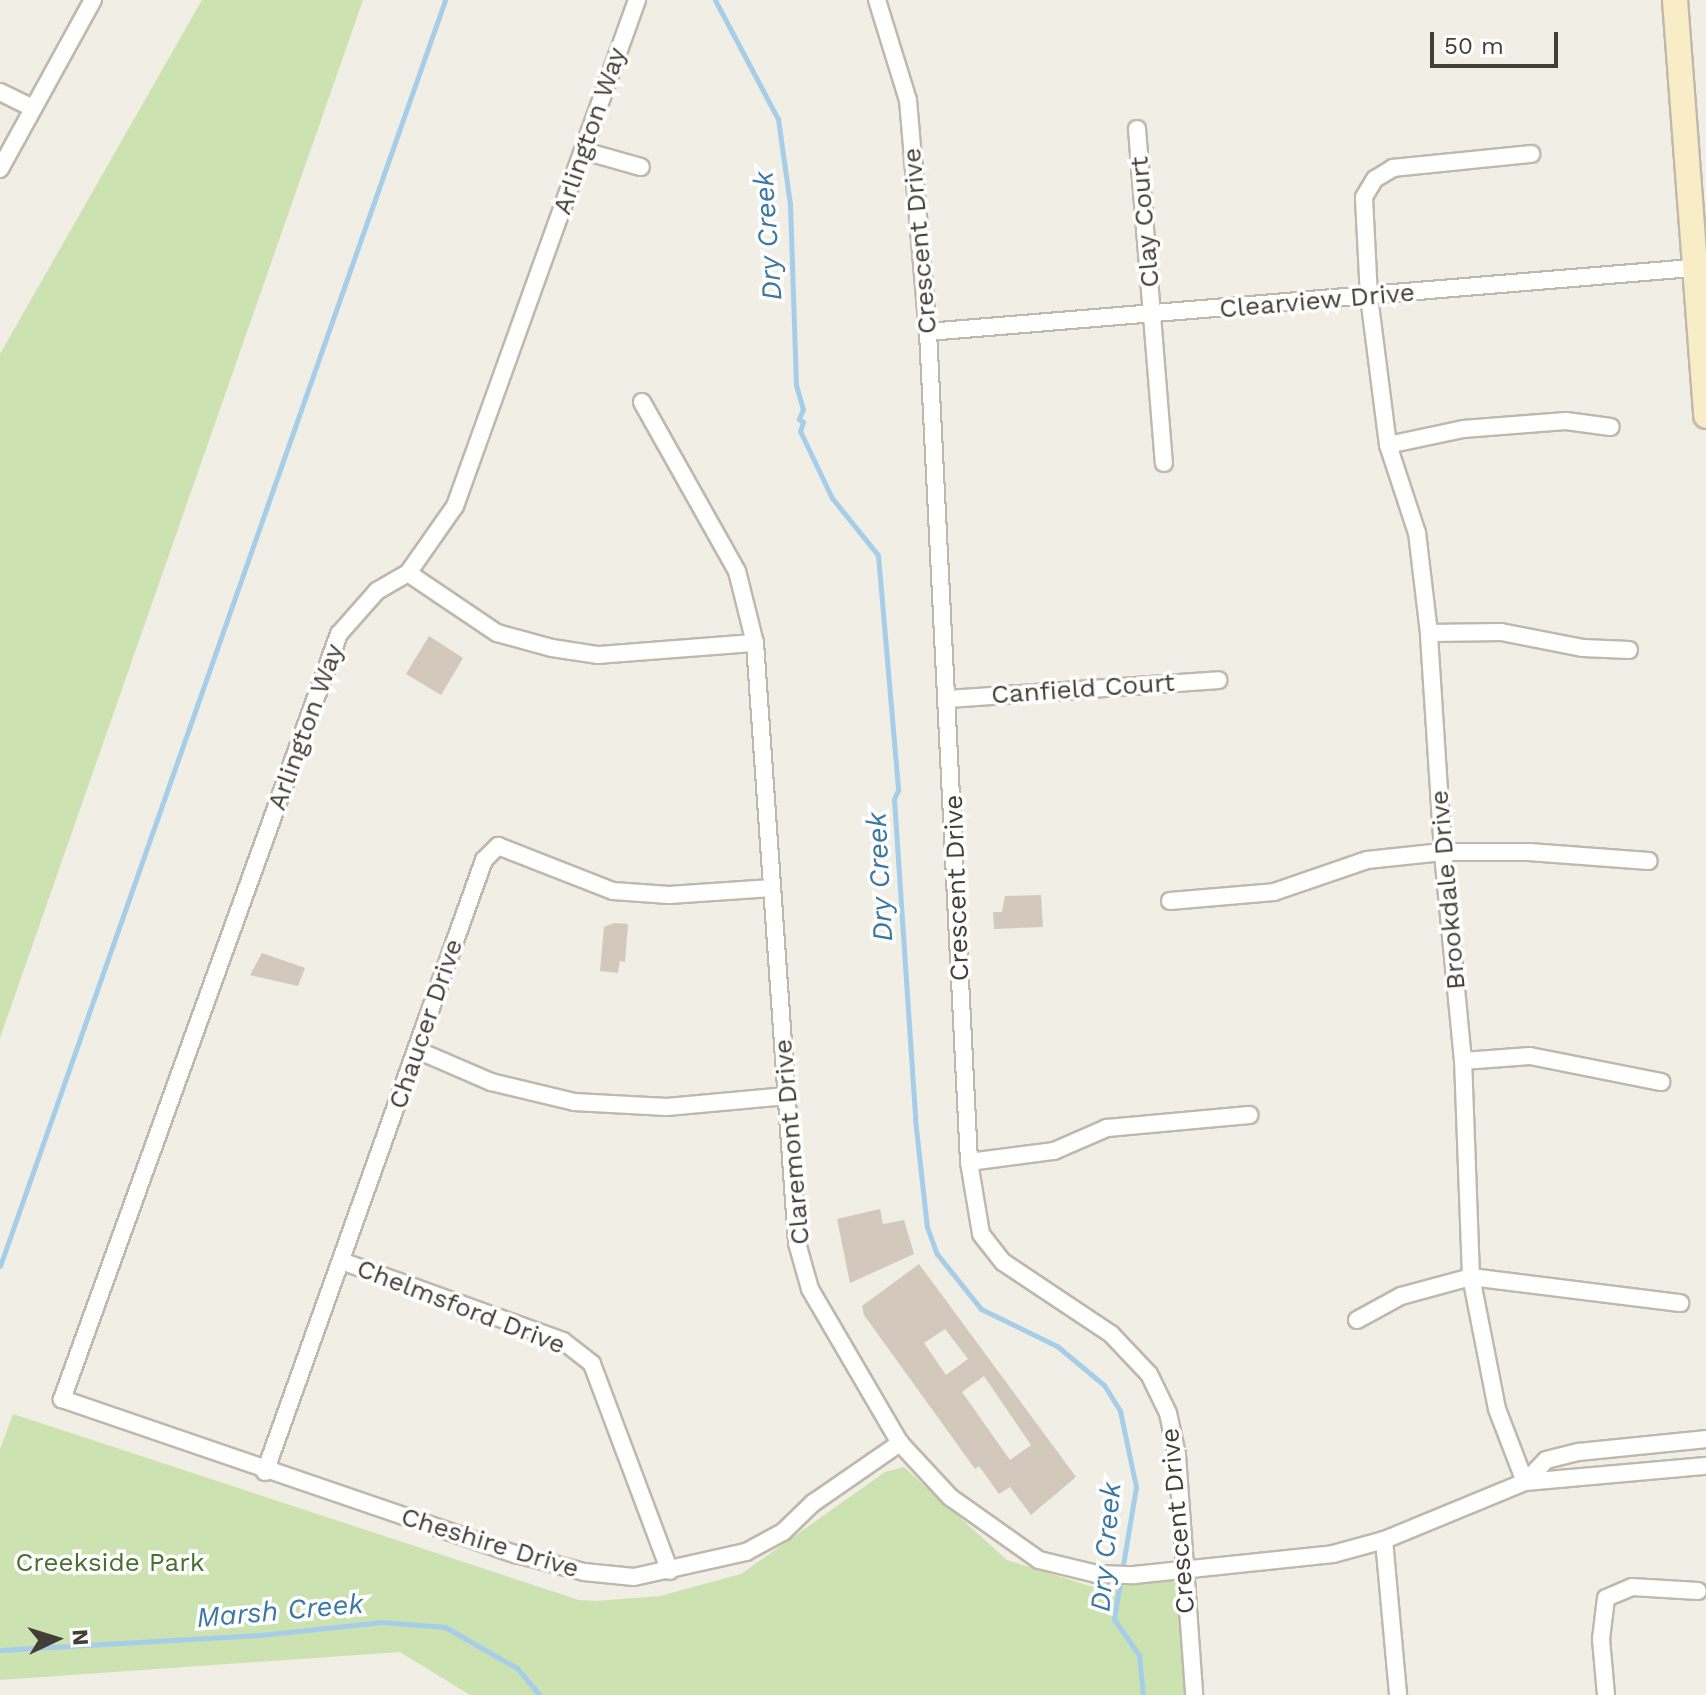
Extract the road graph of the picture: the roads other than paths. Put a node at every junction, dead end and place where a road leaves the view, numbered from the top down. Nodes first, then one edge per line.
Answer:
1 (93, 0) edge
2 (637, 0) edge
3 (877, 0) edge
4 (1675, 0) edge
5 (0, 92) edge
6 (33, 108) junction
7 (1137, 129) dead end
8 (584, 151) junction
9 (1531, 154) dead end
10 (641, 167) dead end
11 (0, 169) edge
12 (1700, 267) edge
13 (1369, 297) junction
14 (1153, 314) junction
15 (928, 332) junction
16 (642, 402) dead end
17 (1706, 416) edge
18 (1611, 427) dead end
19 (1388, 445) junction
20 (1164, 463) dead end
21 (408, 573) junction
22 (1429, 633) junction
23 (755, 643) junction
24 (1629, 650) dead end
25 (1218, 680) dead end
26 (949, 699) junction
27 (1443, 852) junction
28 (1649, 861) dead end
29 (772, 888) junction
30 (1170, 901) dead end
31 (417, 1050) junction
32 (1463, 1061) junction
33 (1661, 1082) dead end
34 (786, 1096) junction
35 (1249, 1115) dead end
36 (969, 1162) junction
37 (344, 1262) junction
38 (1471, 1277) junction
39 (1680, 1303) dead end
40 (1357, 1320) dead end
41 (62, 1399) joint
42 (1706, 1439) edge
43 (900, 1443) junction
44 (1706, 1466) edge
45 (265, 1472) junction
46 (1525, 1482) junction
47 (1384, 1540) junction
48 (1184, 1569) junction
49 (670, 1571) junction
50 (1698, 1591) dead end
51 (1194, 1695) edge
52 (1398, 1695) edge
53 (1606, 1695) edge

1 - 6 street
2 - 8 street, Arlington Way
3 - 15 street, Crescent Drive
4 - 12 main road
5 - 6 street
6 - 11 street
7 - 14 street, Clay Court
8 - 10 street
8 - 21 street, Arlington Way
9 - 13 street, Brookdale Drive
12 - 13 street, Clearview Drive
12 - 17 main road
13 - 14 street, Clearview Drive
13 - 19 street, Brookdale Drive
14 - 15 street, Clearview Drive
14 - 20 street, Clay Court
15 - 26 street, Crescent Drive
16 - 23 street, Claremont Drive
18 - 19 street
19 - 22 street, Brookdale Drive
21 - 23 street
21 - 41 street, Arlington Way
22 - 24 street
22 - 27 street, Brookdale Drive
23 - 29 street, Claremont Drive
25 - 26 street, Canfield Court
26 - 36 street, Crescent Drive
27 - 28 street
27 - 30 street
27 - 32 street, Brookdale Drive
29 - 31 street, Chaucer Drive
29 - 34 street, Claremont Drive
31 - 34 street
31 - 37 street, Chaucer Drive
32 - 33 street
32 - 38 street, Brookdale Drive
34 - 43 street, Claremont Drive
35 - 36 street
36 - 48 street, Crescent Drive
37 - 45 street, Chaucer Drive
37 - 49 street, Chelmsford Drive
38 - 39 street
38 - 40 street
38 - 46 street, Brookdale Drive
41 - 45 street, Cheshire Drive
42 - 46 street, Claremont Drive
43 - 48 street, Claremont Drive
43 - 49 street, Cheshire Drive
44 - 46 street, Claremont Drive
45 - 49 street, Cheshire Drive
46 - 47 street, Claremont Drive
47 - 48 street, Claremont Drive
47 - 52 street
48 - 51 street, Crescent Drive
50 - 53 street

